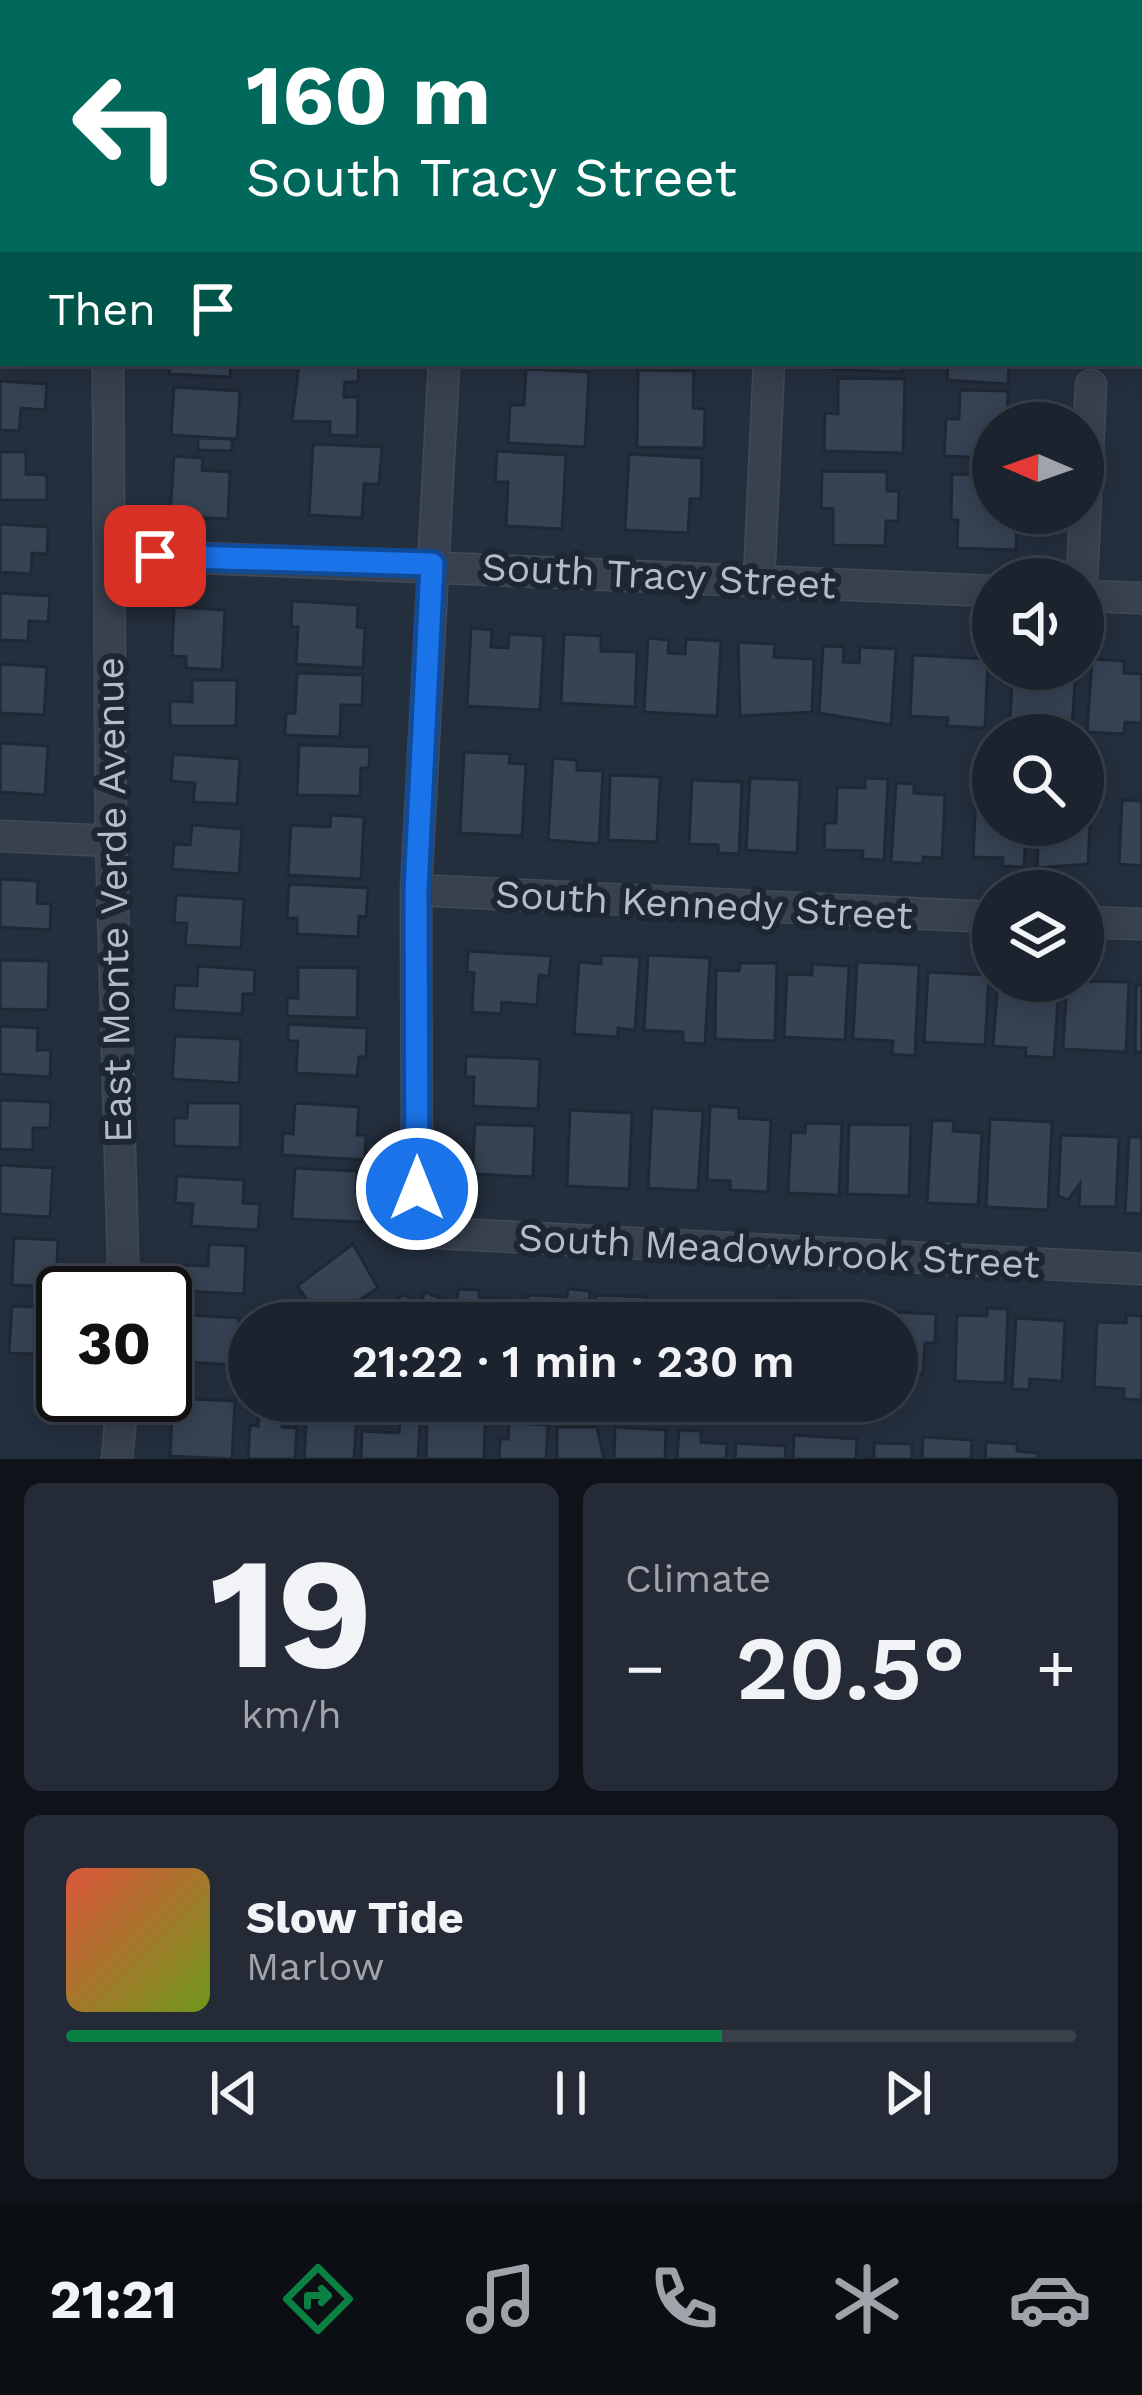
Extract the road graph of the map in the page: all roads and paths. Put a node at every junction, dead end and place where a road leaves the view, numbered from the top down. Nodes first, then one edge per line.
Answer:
1 (108, 366) edge
2 (444, 366) edge
3 (769, 366) edge
4 (1091, 385) dead end
5 (109, 554) junction
6 (1083, 558) edge
7 (432, 564) junction
8 (759, 579) junction
9 (972, 590) edge
10 (1104, 597) edge
11 (1142, 598) edge
12 (0, 836) edge
13 (111, 841) junction
14 (416, 890) junction
15 (972, 916) edge
16 (1104, 923) edge
17 (1142, 924) edge
18 (123, 1266) edge
19 (1142, 1269) edge
20 (121, 1422) edge
21 (118, 1459) edge

1 - 5 street, East Monte Verde Avenue
2 - 7 street
3 - 8 street
4 - 6 street
5 - 7 street, South Tracy Street
5 - 13 street, East Monte Verde Avenue
7 - 8 street, South Tracy Street
7 - 14 street
8 - 9 street, South Tracy Street
10 - 11 street
12 - 13 street
13 - 18 street, East Monte Verde Avenue
14 - 15 street, South Kennedy Street
14 - 19 street, South Meadowbrook Street
16 - 17 street
20 - 21 street

